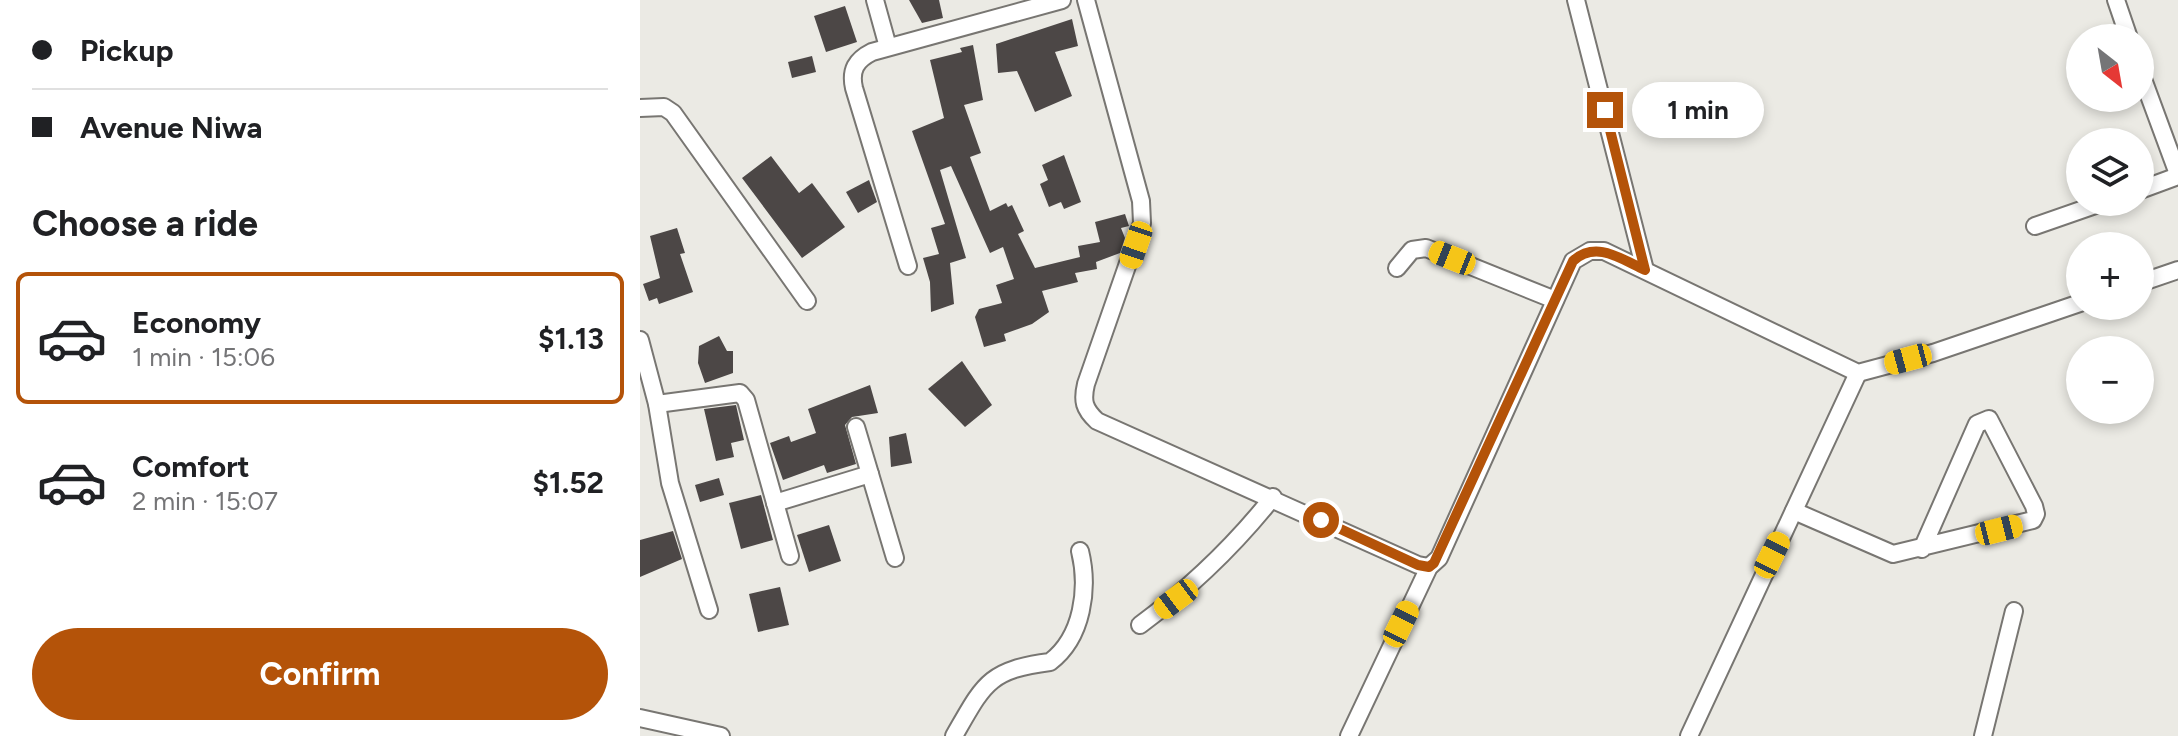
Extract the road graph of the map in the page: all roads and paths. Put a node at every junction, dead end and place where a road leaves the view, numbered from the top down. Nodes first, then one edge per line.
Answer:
1 (875, 0) edge
2 (1062, 0) edge
3 (1086, 0) edge
4 (1576, 0) edge
5 (2116, 0) edge
6 (2124, 24) edge
7 (888, 47) junction
8 (640, 108) edge
9 (2154, 109) edge
10 (2178, 175) edge
11 (2154, 184) edge
12 (2066, 215) edge
13 (2035, 226) dead end
14 (908, 266) dead end
15 (1397, 268) dead end
16 (1645, 270) junction
17 (2178, 270) edge
18 (2154, 278) edge
19 (1555, 300) junction
20 (807, 301) dead end
21 (2066, 308) edge
22 (640, 340) edge
23 (1858, 373) junction
24 (657, 404) junction
25 (856, 427) dead end
26 (870, 474) junction
27 (1273, 497) junction
28 (775, 503) junction
29 (1794, 511) junction
30 (1922, 549) junction
31 (1080, 551) dead end
32 (790, 556) dead end
33 (895, 558) dead end
34 (1429, 567) junction
35 (709, 610) dead end
36 (2014, 611) dead end
37 (1140, 625) dead end
38 (640, 718) edge
39 (721, 736) edge
40 (954, 736) edge
41 (1349, 736) edge
42 (1689, 736) edge
43 (1983, 736) edge

1 - 7 street
2 - 7 street
3 - 27 street
4 - 16 street
5 - 6 street
7 - 14 street
8 - 20 street
9 - 10 street
10 - 11 street
12 - 13 street
15 - 19 street
16 - 19 street
16 - 23 street
17 - 18 street
19 - 34 street
21 - 23 street
22 - 24 street
23 - 29 street
24 - 28 street
24 - 35 street
25 - 26 street
26 - 28 street
26 - 33 street
27 - 34 street
27 - 37 street
28 - 32 street
29 - 30 street
29 - 42 street
30 - 30 street
31 - 40 street
34 - 41 street
36 - 43 street
38 - 39 street

